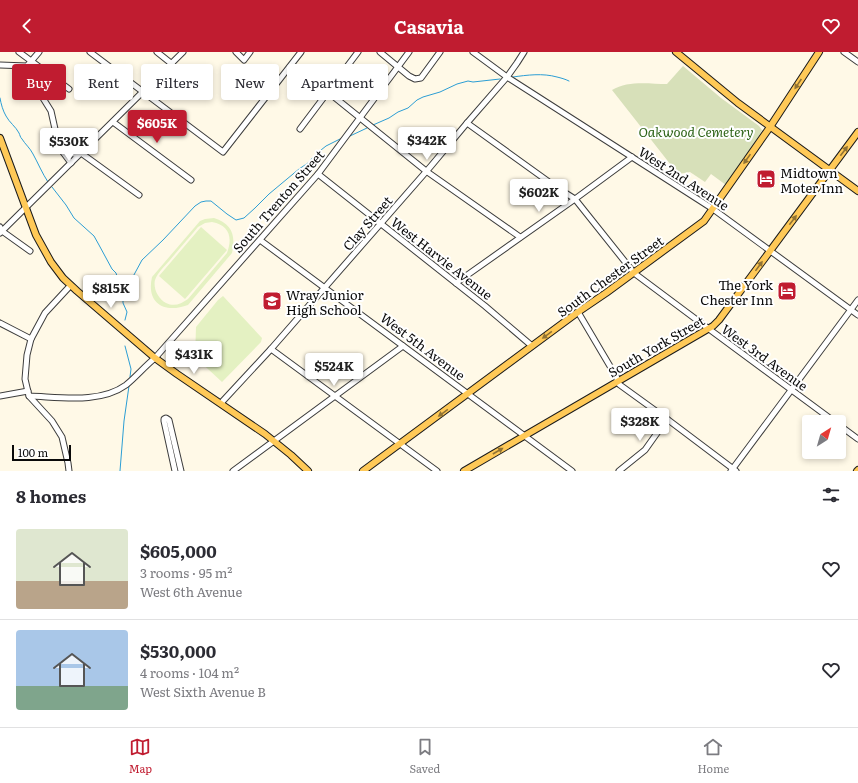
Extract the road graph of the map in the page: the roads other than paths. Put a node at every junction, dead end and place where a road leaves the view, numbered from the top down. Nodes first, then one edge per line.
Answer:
1 (19, 52) edge
2 (39, 52) edge
3 (90, 52) edge
4 (157, 52) edge
5 (183, 52) edge
6 (236, 52) edge
7 (250, 52) edge
8 (302, 52) edge
9 (358, 52) edge
10 (380, 52) edge
11 (409, 52) edge
12 (440, 52) edge
13 (474, 52) edge
14 (524, 52) edge
15 (676, 52) edge
16 (819, 52) edge
17 (844, 52) edge
18 (32, 62) junction
19 (858, 62) edge
20 (35, 64) edge
21 (172, 64) joint
22 (349, 64) edge
23 (0, 65) edge
24 (398, 66) junction
25 (507, 77) junction
26 (66, 87) edge
27 (69, 89) dead end
28 (141, 91) edge
29 (141, 95) edge
30 (43, 100) edge
31 (152, 100) edge
32 (322, 100) edge
33 (338, 100) edge
34 (360, 118) junction
35 (113, 122) junction
36 (467, 123) junction
37 (770, 126) junction
38 (300, 129) dead end
39 (858, 132) edge
40 (0, 138) edge
41 (61, 150) junction
42 (81, 153) junction
43 (632, 157) junction
44 (71, 163) junction
45 (829, 170) junction
46 (426, 171) junction
47 (318, 174) junction
48 (191, 180) dead end
49 (858, 191) edge
50 (139, 195) dead end
51 (575, 199) junction
52 (26, 208) junction
53 (713, 209) junction
54 (380, 223) junction
55 (1, 230) edge
56 (520, 237) junction
57 (260, 240) junction
58 (30, 251) dead end
59 (770, 251) junction
60 (634, 272) junction
61 (456, 283) junction
62 (70, 286) junction
63 (325, 288) junction
64 (858, 300) edge
65 (851, 310) junction
66 (578, 312) junction
67 (858, 315) edge
68 (0, 323) edge
69 (708, 329) junction
70 (31, 339) junction
71 (404, 346) junction
72 (532, 346) junction
73 (271, 349) junction
74 (155, 358) junction
75 (617, 382) junction
76 (791, 390) junction
77 (29, 393) junction
78 (468, 394) junction
79 (0, 396) edge
80 (335, 396) junction
81 (221, 403) junction
82 (825, 415) edge
83 (668, 419) junction
84 (846, 430) edge
85 (525, 436) junction
86 (858, 439) edge
87 (273, 441) junction
88 (400, 444) junction
89 (733, 470) edge
90 (69, 471) edge
91 (175, 471) edge
92 (181, 471) edge
93 (233, 471) edge
94 (308, 471) edge
95 (363, 471) edge
96 (437, 471) edge
97 (464, 471) edge
98 (572, 471) edge
99 (619, 471) edge

1 - 18 street
2 - 18 street
3 - 28 street
4 - 21 street
5 - 21 street
6 - 7 street
8 - 31 street
9 - 22 street
10 - 24 street
11 - 24 street, South Trenton Street
12 - 24 street
13 - 25 street, West 2nd Avenue
14 - 25 street, Clay Street
15 - 37 main road
16 -> 37 main road, South Chester Street
17 - 19 street
18 - 20 street
18 - 23 street
24 - 34 street, South Trenton Street
25 - 36 street, Clay Street
25 - 43 street, West 2nd Avenue
26 - 27 street
29 - 35 street
30 - 41 street
32 - 38 street
33 - 34 street
34 - 46 street
34 - 47 street, South Trenton Street
35 - 42 street
35 - 48 street
36 - 46 street, Clay Street
36 - 51 street, West 3rd Avenue
37 - 45 main road
37 -> 53 main road, South Chester Street
45 -> 39 main road, South York Street
40 - 52 main road
41 - 42 street
41 - 44 street
42 - 44 street
42 - 50 street
43 - 51 street
43 - 53 street, West 2nd Avenue
44 - 52 street
45 - 49 main road
59 -> 45 main road, South York Street
46 - 54 street, Clay Street
46 - 56 street
47 - 54 street, West Harvie Avenue
47 - 57 street, South Trenton Street
51 - 56 street
51 - 60 street, West 3rd Avenue
52 - 55 street
52 - 62 main road
53 - 59 street, West 2nd Avenue
53 - 60 main road, South Chester Street
54 - 61 street, West Harvie Avenue
54 - 63 street, Clay Street
55 - 58 street
56 - 61 street
57 - 63 street, West 5th Avenue
57 - 74 street, South Trenton Street
59 - 65 street, West 2nd Avenue
69 -> 59 main road, South York Street
60 - 66 main road, South Chester Street
60 - 69 street, West 3rd Avenue
61 - 72 street, West Harvie Avenue
62 - 70 street
62 - 74 main road
63 - 71 street, West 5th Avenue
63 - 73 street, Clay Street
64 - 65 street
65 - 67 street, West 2nd Avenue
65 - 76 street
66 -> 72 main road, South Chester Street
66 - 75 street
68 - 70 street
69 - 75 main road, South York Street
69 - 76 street, West 3rd Avenue
70 - 77 street
71 - 78 street, West 5th Avenue
71 - 80 street
72 - 78 main road, South Chester Street
73 - 80 street
73 - 81 street, Clay Street
74 - 77 street, South Trenton Street
74 - 81 main road
75 - 83 street
75 - 85 main road, South York Street
76 - 82 street, West 3rd Avenue
76 - 89 street
77 - 79 street, South Trenton Street
77 - 90 street
78 - 85 street, West 5th Avenue
78 -> 88 main road, South Chester Street
80 - 87 street
80 - 88 street
81 - 87 main road
83 - 89 street
83 - 99 street
84 - 86 street
97 -> 85 main road, South York Street
85 - 98 street, West 5th Avenue
87 - 93 street
87 - 94 main road
88 - 95 main road, South Chester Street
88 - 96 street
91 - 92 street

